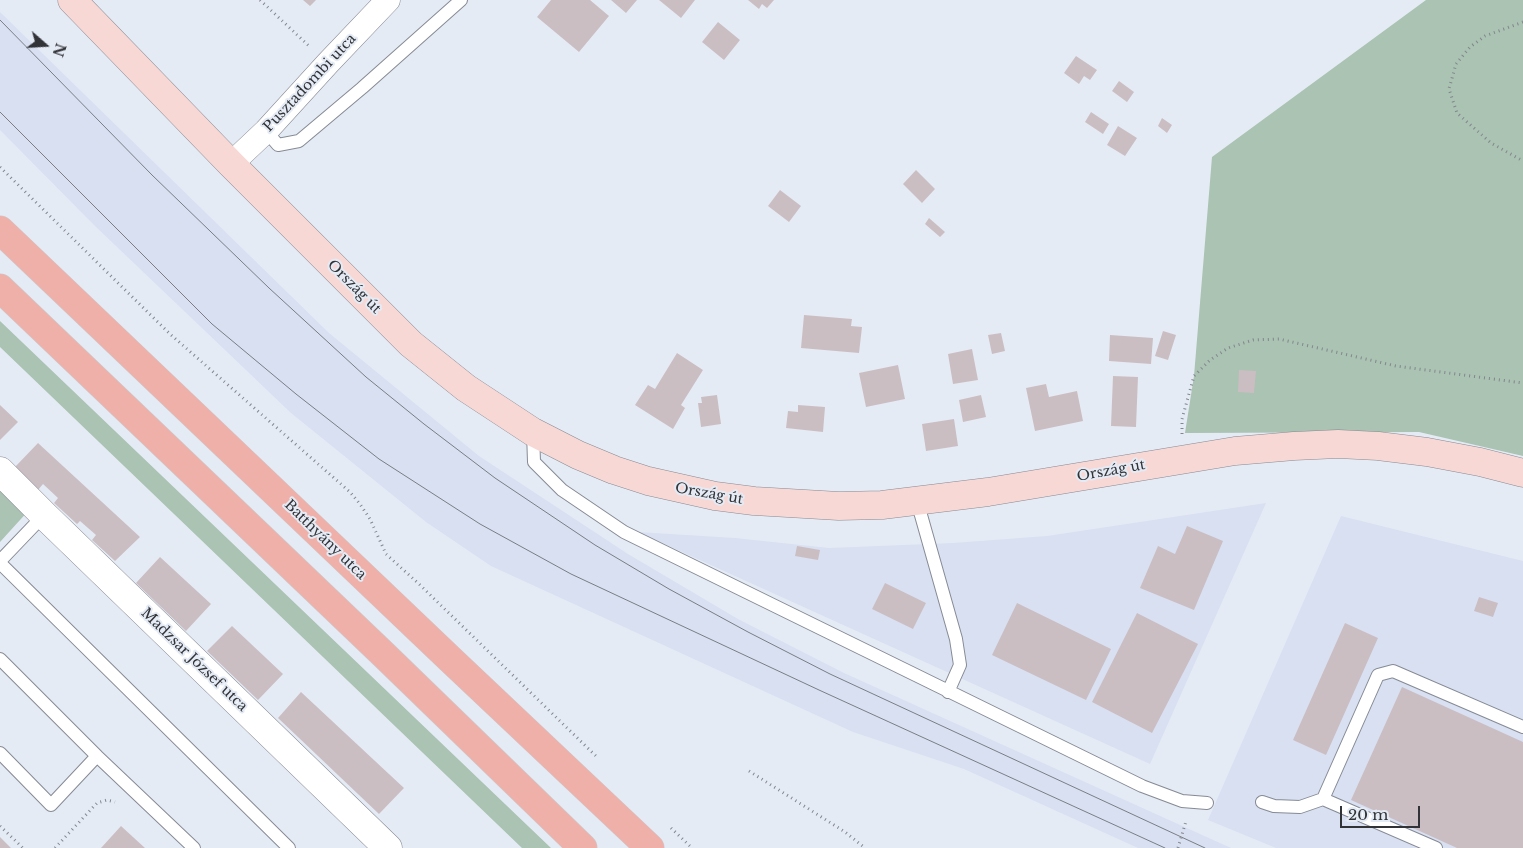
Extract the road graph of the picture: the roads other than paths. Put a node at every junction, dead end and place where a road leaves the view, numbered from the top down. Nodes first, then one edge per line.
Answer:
1 (72, 0) edge
2 (388, 0) edge
3 (461, 0) edge
4 (266, 131) junction
5 (230, 164) junction
6 (0, 230) edge
7 (0, 288) edge
8 (532, 432) junction
9 (0, 471) edge
10 (1523, 473) edge
11 (917, 501) junction
12 (44, 515) junction
13 (0, 562) edge
14 (0, 659) edge
15 (948, 692) junction
16 (1523, 727) edge
17 (0, 753) edge
18 (97, 756) junction
19 (1323, 799) junction
20 (1262, 802) dead end
21 (1207, 804) dead end
22 (194, 848) edge
23 (289, 848) edge
24 (388, 848) edge
25 (583, 848) edge
26 (650, 848) edge
27 (1436, 848) edge

1 - 5 main road, Ország út
2 - 4 street, Pusztadombi utca
3 - 4 lane
4 - 5 street, Pusztadombi utca
5 - 8 main road, Ország út
6 - 26 main road, Batthyány utca
7 - 25 main road
8 - 11 main road, Ország út
8 - 15 lane
9 - 12 street, Madzsar József utca
10 - 11 main road, Ország út
11 - 15 lane
12 - 13 lane
12 - 24 street, Madzsar József utca
13 - 23 lane
14 - 18 lane
15 - 21 lane
16 - 19 lane
17 - 18 lane
18 - 22 lane
19 - 20 lane
19 - 27 lane

